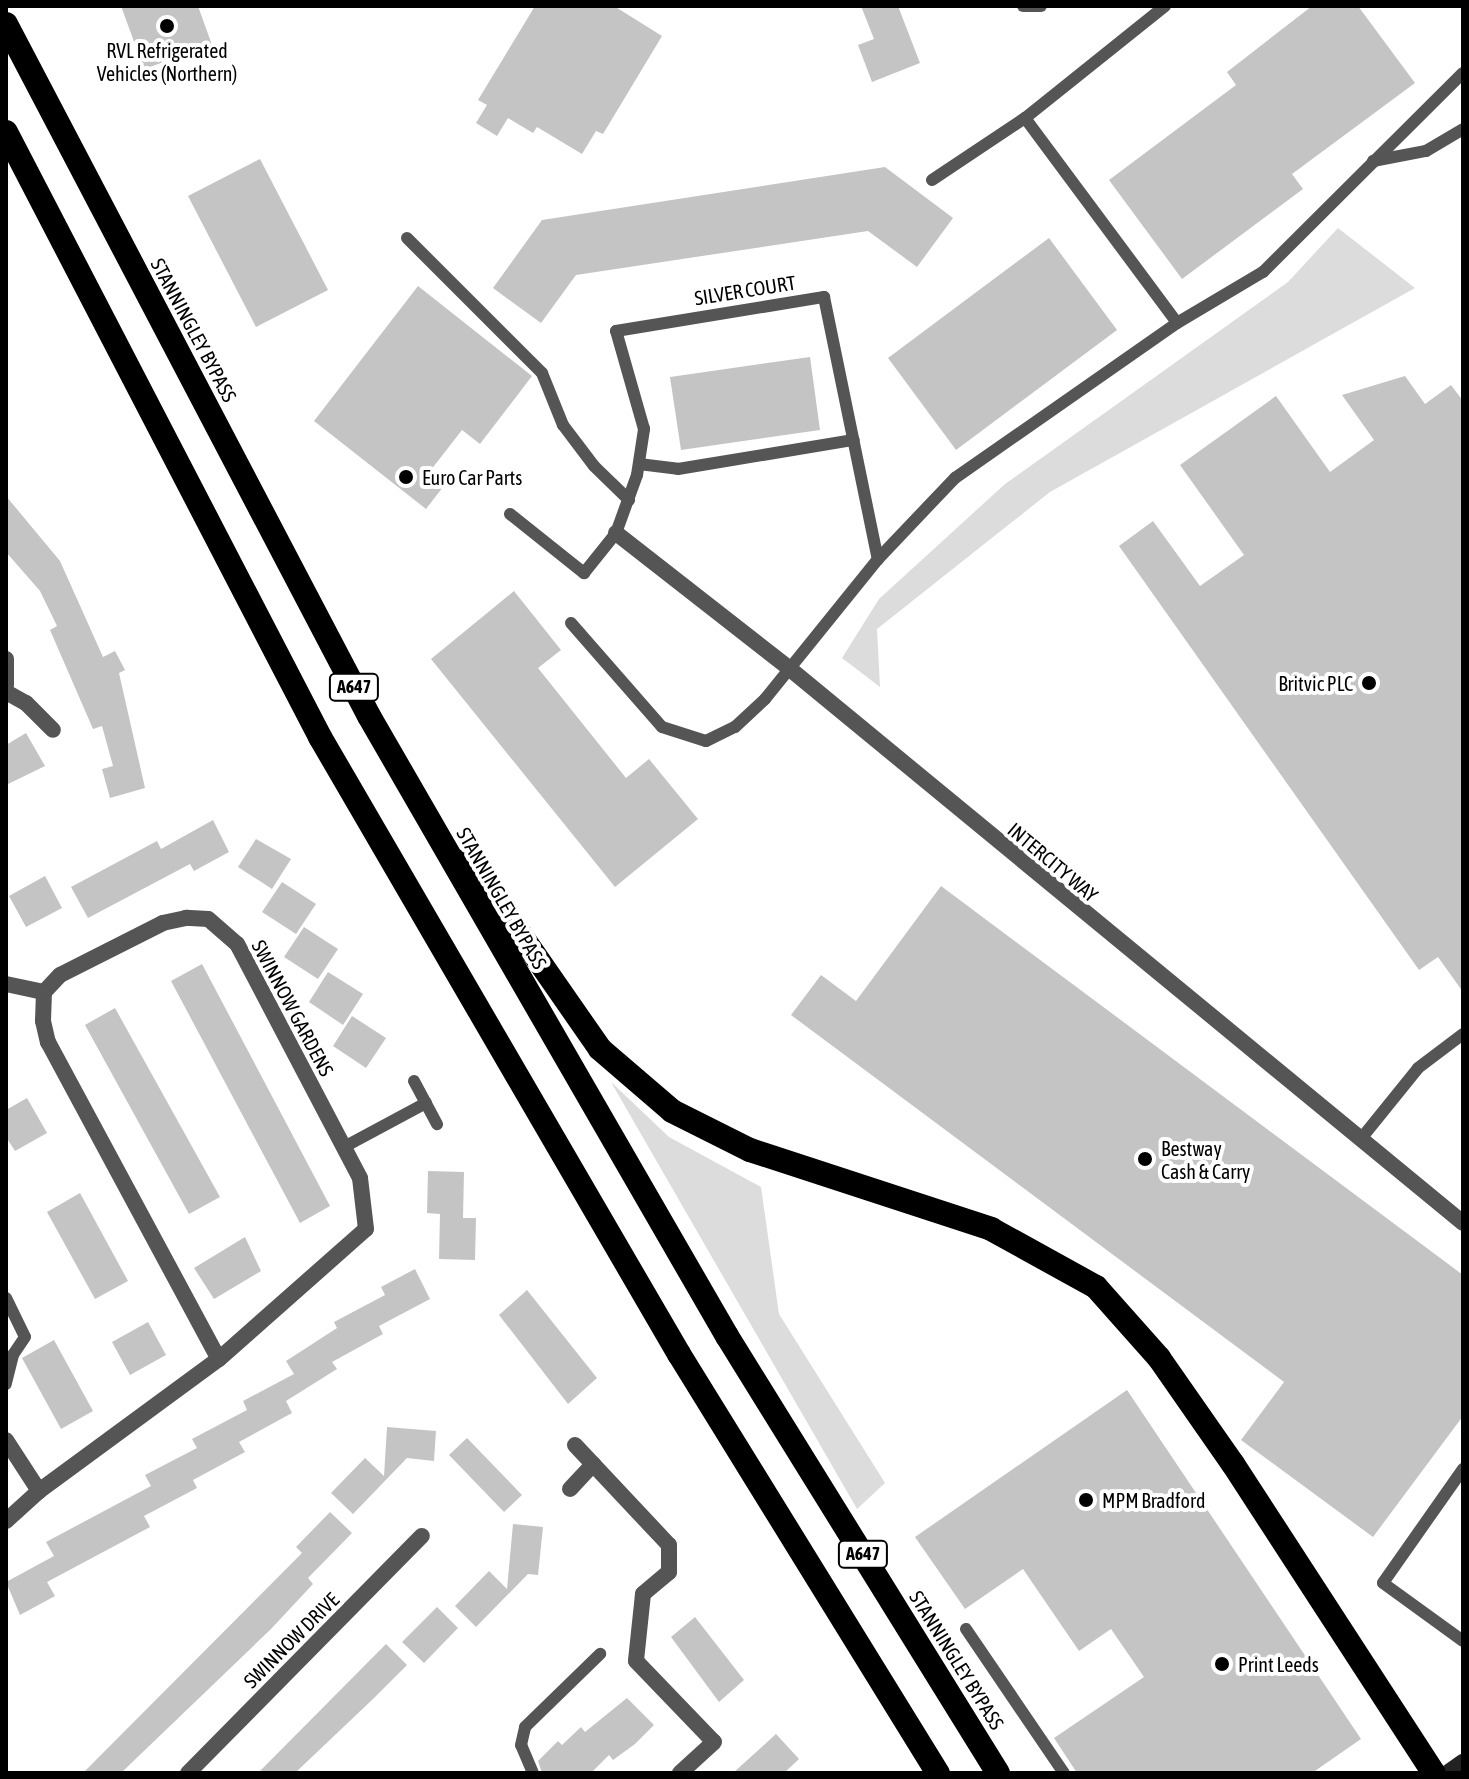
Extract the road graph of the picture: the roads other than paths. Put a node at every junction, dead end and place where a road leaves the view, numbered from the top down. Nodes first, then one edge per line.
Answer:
1 (1023, 6) edge
2 (1041, 6) edge
3 (1165, 6) edge
4 (6, 24) edge
5 (1463, 73) edge
6 (1025, 118) junction
7 (1463, 129) edge
8 (6, 132) edge
9 (1373, 161) junction
10 (932, 180) dead end
11 (407, 238) dead end
12 (1177, 323) junction
13 (854, 440) junction
14 (639, 464) junction
15 (629, 500) junction
16 (510, 514) dead end
17 (616, 533) junction
18 (878, 559) junction
19 (571, 623) dead end
20 (6, 659) edge
21 (790, 669) junction
22 (6, 685) edge
23 (6, 692) edge
24 (369, 716) junction
25 (53, 730) dead end
26 (6, 984) edge
27 (44, 992) junction
28 (1463, 1034) edge
29 (414, 1081) dead end
30 (426, 1103) junction
31 (437, 1124) dead end
32 (1360, 1140) junction
33 (344, 1147) junction
34 (1463, 1223) edge
35 (6, 1298) edge
36 (219, 1359) junction
37 (6, 1384) edge
38 (6, 1440) edge
39 (575, 1445) dead end
40 (593, 1464) junction
41 (1463, 1469) edge
42 (570, 1489) dead end
43 (39, 1491) junction
44 (6, 1521) edge
45 (422, 1536) dead end
46 (966, 1629) dead end
47 (1463, 1641) edge
48 (600, 1654) dead end
49 (1463, 1762) edge
50 (188, 1773) edge
51 (533, 1773) edge
52 (680, 1773) edge
53 (938, 1773) edge
54 (998, 1773) edge
55 (1064, 1773) edge
56 (1434, 1773) edge
57 (1447, 1773) edge

1 - 2 lane
3 - 6 lane
4 - 24 highway, STANNINGLEY BYPASS / A647
5 - 9 lane
6 - 10 lane
6 - 12 lane
7 - 9 lane
8 - 53 highway, A647
9 - 12 lane
11 - 15 lane
12 - 18 lane
13 - 14 lane
13 - 14 lane, SILVER COURT
13 - 18 lane, SILVER COURT
14 - 15 lane, SILVER COURT
15 - 17 lane, SILVER COURT
16 - 17 lane, SILVER COURT
17 - 21 street, INTERCITY WAY
18 - 21 lane
19 - 21 lane
20 - 22 street
21 - 32 street, INTERCITY WAY
23 - 25 street
24 - 54 highway, STANNINGLEY BYPASS / A647
24 - 56 highway
26 - 27 street
27 - 33 street, SWINNOW GARDENS
27 - 36 street
28 - 32 lane
29 - 30 lane
30 - 31 lane
30 - 33 lane
32 - 34 street, INTERCITY WAY
33 - 36 street, SWINNOW GARDENS
35 - 37 lane
36 - 43 street, SWINNOW GARDENS
38 - 43 street
39 - 40 street
40 - 42 street
40 - 52 street
41 - 47 lane
43 - 44 street, SWINNOW GARDENS
45 - 50 street, SWINNOW DRIVE
46 - 55 lane
48 - 51 lane
49 - 57 street

